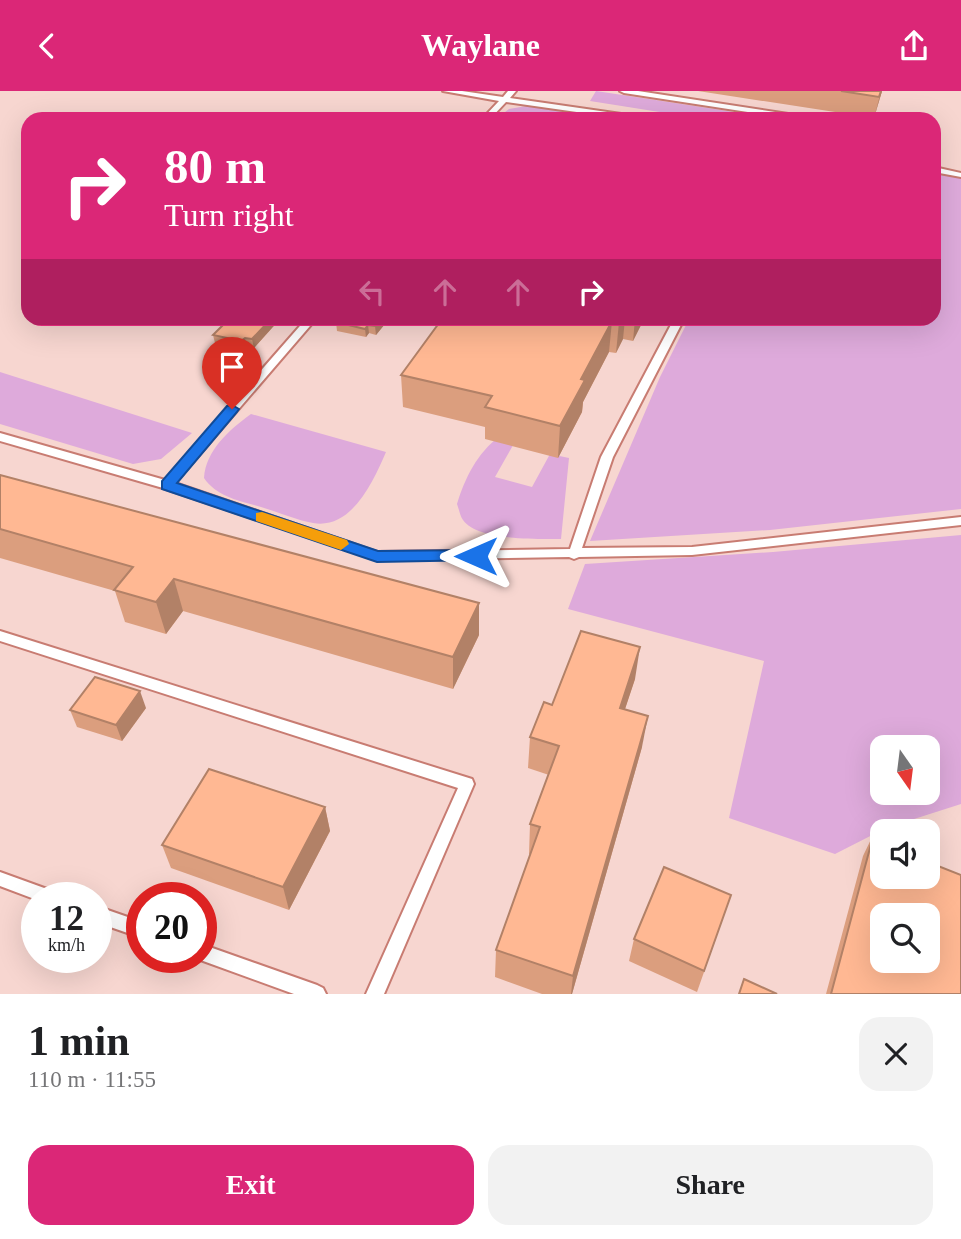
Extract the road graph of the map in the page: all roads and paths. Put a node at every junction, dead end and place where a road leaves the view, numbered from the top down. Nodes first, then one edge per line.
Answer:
1 (447, 91) edge
2 (512, 91) edge
3 (624, 91) edge
4 (503, 100) junction
5 (492, 112) edge
6 (591, 112) edge
7 (762, 112) edge
8 (941, 171) edge
9 (961, 175) edge
10 (305, 326) edge
11 (675, 326) edge
12 (0, 437) edge
13 (167, 485) junction
14 (961, 521) edge
15 (574, 555) junction
16 (0, 636) edge
17 (0, 879) edge
18 (21, 887) edge
19 (217, 958) edge
20 (317, 994) edge
21 (375, 994) edge

1 - 4 lane
2 - 4 lane
3 - 7 lane
4 - 5 lane
4 - 6 lane
8 - 9 lane
10 - 13 lane
11 - 15 lane
12 - 13 lane
13 - 15 lane
14 - 15 lane
16 - 21 lane
17 - 18 lane
19 - 20 lane

